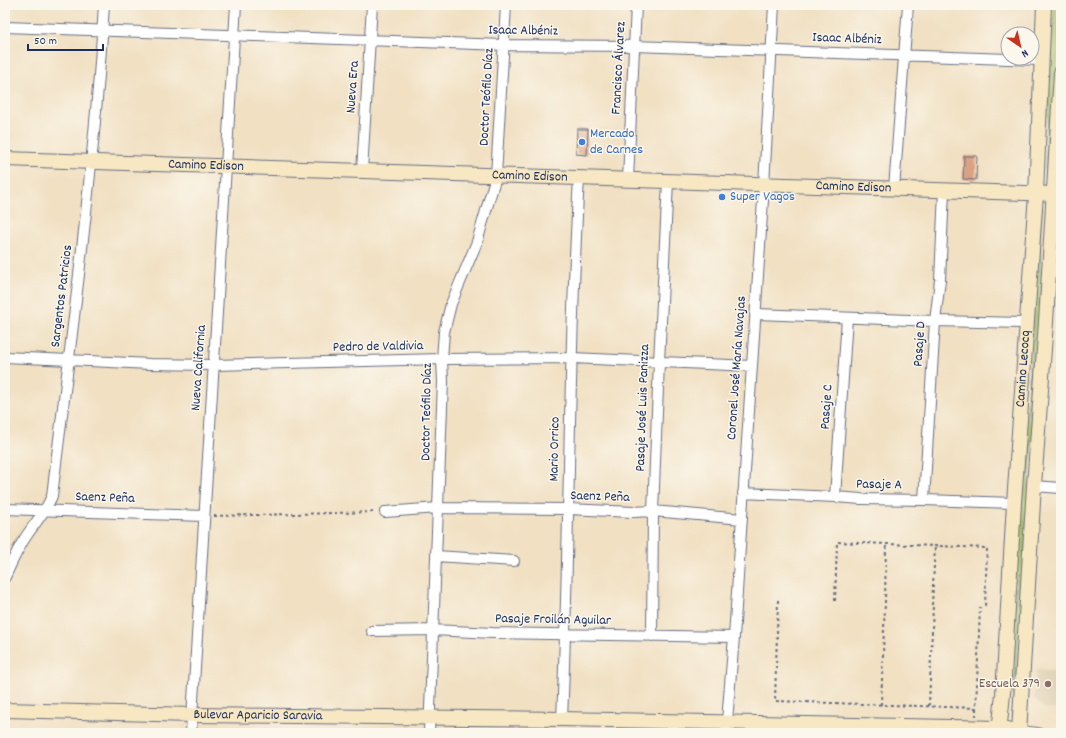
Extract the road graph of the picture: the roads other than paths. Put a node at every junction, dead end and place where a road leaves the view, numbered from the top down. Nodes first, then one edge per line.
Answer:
1 (104, 5) edge
2 (236, 5) edge
3 (372, 5) edge
4 (506, 5) edge
5 (636, 5) edge
6 (774, 5) edge
7 (908, 5) edge
8 (1044, 5) edge
9 (5, 27) edge
10 (102, 31) junction
11 (234, 35) junction
12 (370, 40) junction
13 (504, 45) junction
14 (634, 46) junction
15 (771, 51) junction
16 (904, 55) junction
17 (1041, 60) junction
18 (1061, 73) edge
19 (5, 159) edge
20 (92, 162) junction
21 (226, 166) junction
22 (362, 171) junction
23 (496, 176) junction
24 (579, 179) junction
25 (628, 180) junction
26 (668, 182) junction
27 (764, 185) junction
28 (894, 189) junction
29 (944, 191) junction
30 (1036, 194) junction
31 (1054, 194) junction
32 (755, 314) junction
33 (847, 318) junction
34 (935, 321) junction
35 (1026, 323) junction
36 (5, 357) edge
37 (572, 358) junction
38 (442, 359) junction
39 (69, 360) junction
40 (659, 362) junction
41 (214, 365) junction
42 (752, 366) junction
43 (1034, 486) junction
44 (1061, 488) edge
45 (743, 493) junction
46 (835, 497) junction
47 (924, 500) junction
48 (1014, 503) junction
49 (5, 508) edge
50 (438, 508) junction
51 (568, 509) junction
52 (45, 510) junction
53 (653, 511) junction
54 (385, 512) road end
55 (204, 516) junction
56 (742, 519) junction
57 (436, 556) junction
58 (514, 561) dead end
59 (5, 577) edge
60 (433, 630) junction
61 (372, 631) dead end
62 (565, 634) junction
63 (652, 636) junction
64 (734, 637) junction
65 (5, 710) edge
66 (192, 715) junction
67 (429, 717) junction
68 (562, 719) junction
69 (726, 728) edge
70 (999, 730) edge
71 (1019, 732) edge
72 (191, 733) edge
73 (429, 733) edge
74 (1038, 733) edge

1 - 10 street, Sargentos Patricios
2 - 11 street, Nueva California
3 - 12 street, Nueva Era
4 - 13 street, Doctor Teófilo Díaz
5 - 14 street, Francisco Álvarez
6 - 15 street, Coronel José María Navajas
7 - 16 street
8 - 17 street, Camino Lecocq
9 - 10 street, Isaac Albéniz
10 - 11 street, Isaac Albéniz
10 - 20 street, Sargentos Patricios
11 - 12 street, Isaac Albéniz
11 - 21 street, Nueva California
12 - 13 street, Isaac Albéniz
12 - 22 street, Nueva Era
13 - 14 street, Isaac Albéniz
13 - 23 street, Doctor Teófilo Díaz
14 - 15 street, Isaac Albéniz
14 - 25 street, Francisco Álvarez
15 - 16 street, Isaac Albéniz
15 - 27 street, Coronel José María Navajas
16 - 17 street, Isaac Albéniz
16 - 28 street
17 - 30 street, Camino Lecocq
18 - 31 street, Camino Lecocq
19 - 20 street, Camino Edison
20 - 21 street, Camino Edison
20 - 39 street, Sargentos Patricios
21 - 22 street, Camino Edison
21 - 41 street, Nueva California
22 - 23 street, Camino Edison
23 - 24 street, Camino Edison
23 - 38 street, Doctor Teófilo Díaz
24 - 25 street, Camino Edison
24 - 37 street, Mario Orrico
25 - 26 street, Camino Edison
26 - 27 street, Camino Edison
26 - 40 street, Pasaje José Luis Panizza
27 - 28 street, Camino Edison
27 - 32 street, Coronel José María Navajas
28 - 29 street, Camino Edison
29 - 30 street, Camino Edison
29 - 34 street, Pasaje D
30 - 31 street, Camino Edison
30 - 35 street, Camino Lecocq
31 - 43 street, Camino Lecocq
32 - 33 street
32 - 42 street, Coronel José María Navajas
33 - 34 street
33 - 46 street, Pasaje C
34 - 35 street
34 - 47 street, Pasaje D
35 - 48 street, Camino Lecocq
36 - 39 street, Pedro de Valdivia
37 - 38 street, Pedro de Valdivia
37 - 40 street, Pedro de Valdivia
37 - 51 street, Mario Orrico
38 - 41 street, Pedro de Valdivia
38 - 50 street, Doctor Teófilo Díaz
39 - 41 street, Pedro de Valdivia
39 - 52 street, Sargentos Patricios
40 - 42 street, Pedro de Valdivia
40 - 53 street, Pasaje José Luis Panizza
41 - 55 street, Nueva California
42 - 45 street, Coronel José María Navajas
43 - 44 street
43 - 71 street, Camino Lecocq
45 - 46 street, Pasaje A
45 - 56 street, Coronel José María Navajas
46 - 47 street, Pasaje A
47 - 48 street, Pasaje A
48 - 70 street, Camino Lecocq
49 - 52 street, Saenz Peña
50 - 51 street, Saenz Peña
50 - 54 street, Saenz Peña
50 - 57 street, Doctor Teófilo Díaz
51 - 53 street, Saenz Peña
51 - 62 street, Mario Orrico
52 - 55 street, Saenz Peña
52 - 59 street, Sargentos Patricios
53 - 56 street, Saenz Peña
53 - 63 street, Pasaje José Luis Panizza
55 - 66 street, Nueva California
56 - 64 street, Coronel José María Navajas
57 - 58 street
57 - 60 street, Doctor Teófilo Díaz
60 - 61 street, Pasaje Froilán Aguilar
60 - 62 street, Pasaje Froilán Aguilar
60 - 67 street, Doctor Teófilo Díaz
62 - 63 street, Pasaje Froilán Aguilar
62 - 68 street, Mario Orrico
63 - 64 street, Pasaje Froilán Aguilar
64 - 69 street, Coronel José María Navajas
65 - 66 street, Bulevar Aparicio Saravia
66 - 67 street, Bulevar Aparicio Saravia
66 - 72 street, Nueva California
67 - 68 street, Bulevar Aparicio Saravia
67 - 73 street, Doctor Teófilo Díaz
68 - 69 street, Bulevar Aparicio Saravia
69 - 70 street, Bulevar Aparicio Saravia
70 - 71 street, Bulevar Aparicio Saravia
71 - 74 street, Bulevar Aparicio Saravia

